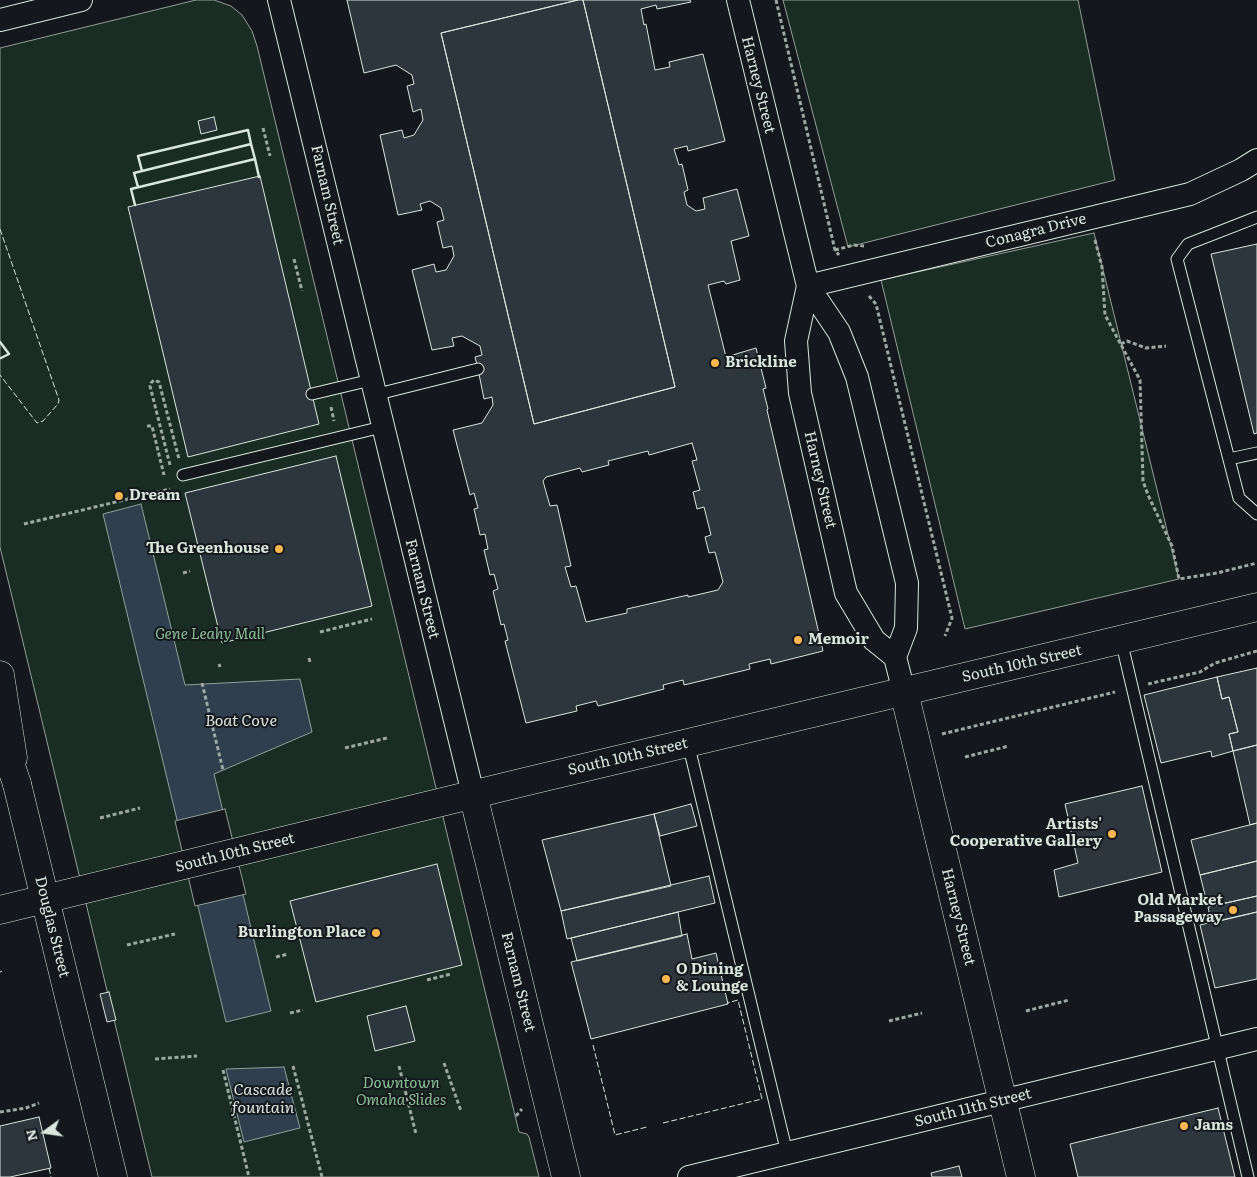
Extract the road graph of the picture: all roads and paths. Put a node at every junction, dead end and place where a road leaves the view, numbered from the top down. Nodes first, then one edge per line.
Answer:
1 (81, 0) edge
2 (279, 0) edge
3 (738, 0) edge
4 (776, 0) edge
5 (0, 20) edge
6 (263, 128) dead end
7 (270, 156) dead end
8 (1257, 160) edge
9 (1257, 217) edge
10 (1094, 233) dead end
11 (294, 259) dead end
12 (854, 275) junction
13 (808, 286) junction
14 (302, 291) dead end
15 (1121, 344) junction
16 (1166, 346) dead end
17 (478, 369) dead end
18 (373, 387) junction
19 (327, 391) junction
20 (312, 394) dead end
21 (148, 426) dead end
22 (382, 427) junction
23 (338, 437) junction
24 (1257, 453) edge
25 (1229, 459) junction
26 (171, 469) dead end
27 (183, 475) joint
28 (165, 481) dead end
29 (170, 489) dead end
30 (1257, 514) edge
31 (24, 524) dead end
32 (1257, 563) edge
33 (190, 571) dead end
34 (183, 573) dead end
35 (1257, 607) edge
36 (372, 619) dead end
37 (320, 632) dead end
38 (945, 636) dead end
39 (1121, 640) junction
40 (1257, 651) edge
41 (895, 657) junction
42 (0, 675) edge
43 (202, 683) dead end
44 (1132, 688) junction
45 (904, 692) junction
46 (0, 732) edge
47 (940, 735) dead end
48 (387, 738) dead end
49 (688, 743) junction
50 (1009, 746) dead end
51 (345, 748) dead end
52 (0, 757) edge
53 (965, 757) dead end
54 (223, 770) dead end
55 (16, 784) junction
56 (473, 794) junction
57 (140, 808) dead end
58 (100, 818) dead end
59 (45, 899) junction
60 (0, 910) edge
61 (175, 934) dead end
62 (127, 945) dead end
63 (288, 954) dead end
64 (276, 957) dead end
65 (451, 974) dead end
66 (428, 980) dead end
67 (1068, 1000) dead end
68 (302, 1010) dead end
69 (1026, 1011) dead end
70 (290, 1013) dead end
71 (922, 1013) dead end
72 (889, 1021) dead end
73 (1257, 1039) edge
74 (1217, 1048) junction
75 (197, 1056) dead end
76 (156, 1059) dead end
77 (444, 1064) dead end
78 (293, 1066) dead end
79 (399, 1066) dead end
80 (223, 1070) dead end
81 (1003, 1100) junction
82 (39, 1103) dead end
83 (460, 1111) dead end
84 (0, 1112) edge
85 (416, 1134) dead end
86 (787, 1153) junction
87 (113, 1177) edge
88 (248, 1177) edge
89 (322, 1177) edge
90 (566, 1177) edge
91 (689, 1177) edge
92 (1022, 1177) edge
93 (1248, 1177) edge

1 - 5 street
2 - 18 street, Farnam Street
3 - 13 street, Harney Street
4 - 12 path
6 - 7 path
8 - 12 street, Conagra Drive
9 - 25 lane
10 - 15 path
11 - 14 path
12 - 13 street, Conagra Drive
12 - 38 path
13 - 41 street, Harney Street
13 - 41 street, Harney Street
15 - 16 path
15 - 32 path
17 - 18 lane
18 - 19 lane
18 - 22 street, Farnam Street
19 - 20 lane
19 - 23 path
21 - 28 path
22 - 23 lane
22 - 56 street, Farnam Street
23 - 27 lane
24 - 25 lane
25 - 30 lane
26 - 27 path
29 - 31 path
33 - 34 path
35 - 39 main road, South 10th Street
36 - 37 path
39 - 44 lane
39 - 45 main road, South 10th Street
40 - 44 path
41 - 45 street, Harney Street
42 - 55 main road, Douglas Street
43 - 54 path
44 - 47 path
44 - 74 lane
45 - 49 main road, South 10th Street
45 - 81 main road, Harney Street
46 - 55 main road
48 - 51 path
49 - 56 main road, South 10th Street
49 - 86 lane
50 - 53 path
52 - 55 main road
55 - 59 main road, Douglas Street
56 - 59 main road, South 10th Street
56 - 90 main road, Farnam Street
57 - 58 path
59 - 60 main road, South 10th Street
59 - 87 main road, Douglas Street
61 - 62 path
63 - 64 path
65 - 66 path
67 - 69 path
68 - 70 path
71 - 72 path
73 - 74 street, South 11th Street
74 - 81 street, South 11th Street
74 - 93 lane
75 - 76 path
77 - 83 path
78 - 89 path
79 - 85 path
80 - 88 path
81 - 86 street, South 11th Street
81 - 92 main road, Harney Street
82 - 84 path
86 - 91 street, South 11th Street

